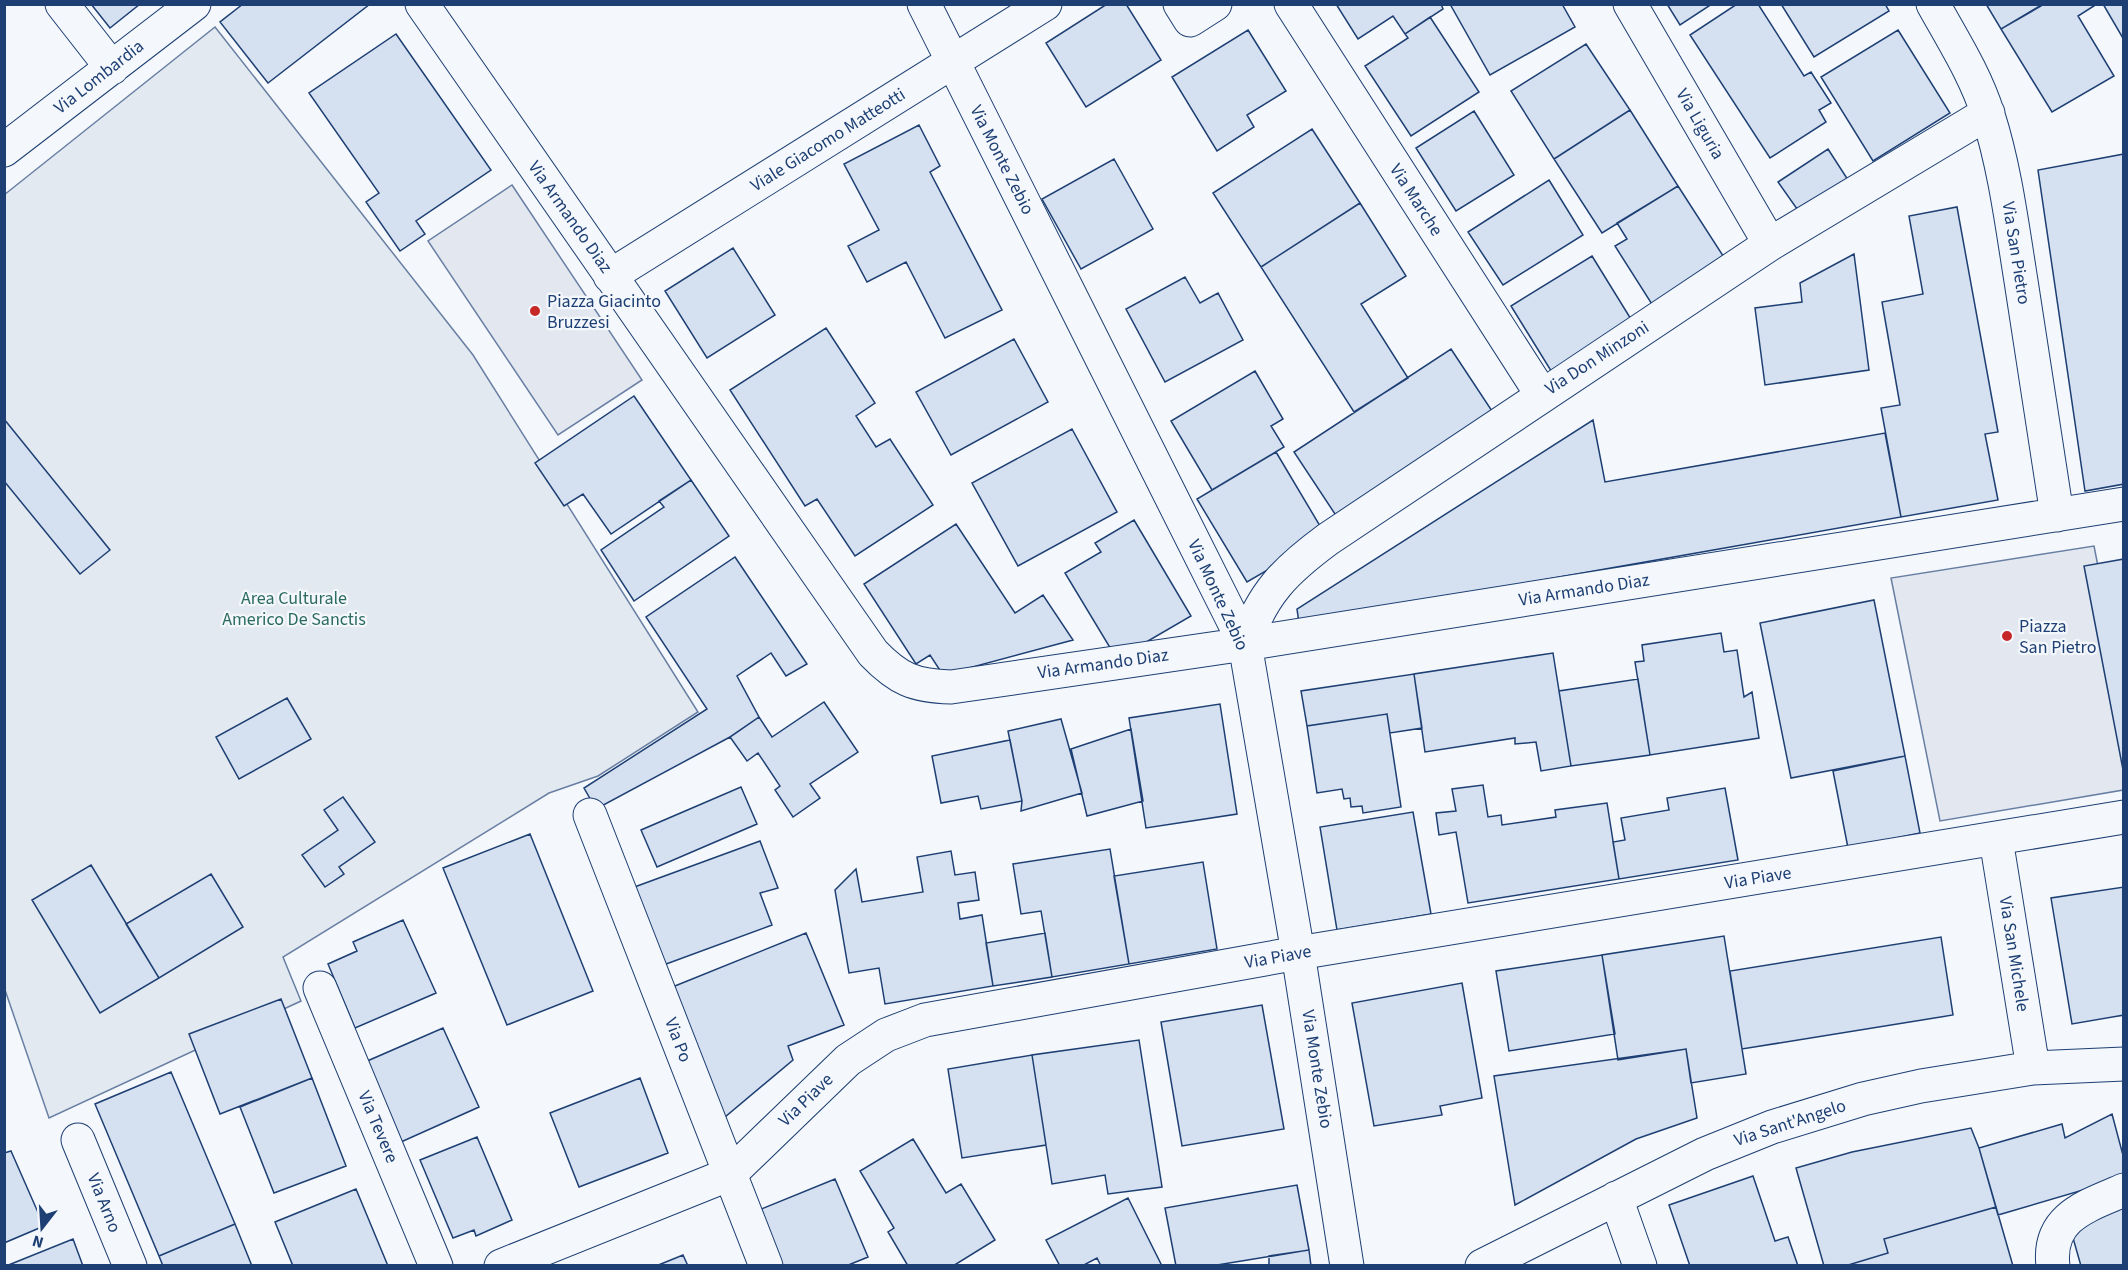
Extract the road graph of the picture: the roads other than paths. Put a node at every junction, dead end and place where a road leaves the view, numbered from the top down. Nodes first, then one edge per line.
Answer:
1 (62, 4) edge
2 (194, 4) edge
3 (422, 4) edge
4 (924, 4) edge
5 (1046, 4) edge
6 (1180, 4) edge
7 (1215, 4) edge
8 (1290, 4) edge
9 (1630, 4) edge
10 (1933, 4) edge
11 (953, 62) junction
12 (112, 68) junction
13 (1988, 114) junction
14 (4, 150) edge
15 (1770, 244) junction
16 (610, 276) junction
17 (1542, 395) junction
18 (2124, 504) edge
19 (2057, 515) junction
20 (1245, 644) junction
21 (590, 815) dead end
22 (2124, 817) edge
23 (1996, 839) junction
24 (1298, 953) junction
25 (320, 988) dead end
26 (2124, 1064) edge
27 (2033, 1068) junction
28 (78, 1140) dead end
29 (730, 1174) junction
30 (2124, 1190) edge
31 (1616, 1198) junction
32 (1346, 1253) edge
33 (130, 1266) edge
34 (436, 1266) edge
35 (501, 1266) edge
36 (766, 1266) edge
37 (1482, 1266) edge
38 (1640, 1266) edge
39 (2053, 1266) edge

1 - 12 street
2 - 12 street, Via Lombardia
3 - 16 street, Via Armando Diaz
4 - 11 street, Via Monte Zebio
5 - 11 street, Viale Giacomo Matteotti
6 - 7 street
8 - 17 street, Via Marche
9 - 15 street, Via Liguria
10 - 13 street, Via San Pietro
11 - 16 street, Viale Giacomo Matteotti
11 - 20 street, Via Monte Zebio
12 - 14 street, Via Lombardia
13 - 15 street, Via Don Minzoni
13 - 19 street, Via San Pietro
15 - 17 street, Via Don Minzoni
16 - 20 street, Via Armando Diaz
17 - 20 street, Via Don Minzoni
18 - 19 street, Via Armando Diaz
19 - 20 street, Via Armando Diaz
20 - 24 street, Via Monte Zebio
21 - 29 street, Via Po
22 - 23 street, Via Piave
23 - 24 street, Via Piave
23 - 27 street, Via San Michele
24 - 29 street, Via Piave
24 - 32 street, Via Monte Zebio
25 - 34 street, Via Tevere
26 - 27 street, Via Sant'Angelo
27 - 31 street, Via Sant'Angelo
28 - 33 street, Via Arno
29 - 35 street, Via Piave
29 - 36 street, Via Po
30 - 39 street
31 - 37 street, Via Sant'Angelo
31 - 38 street

